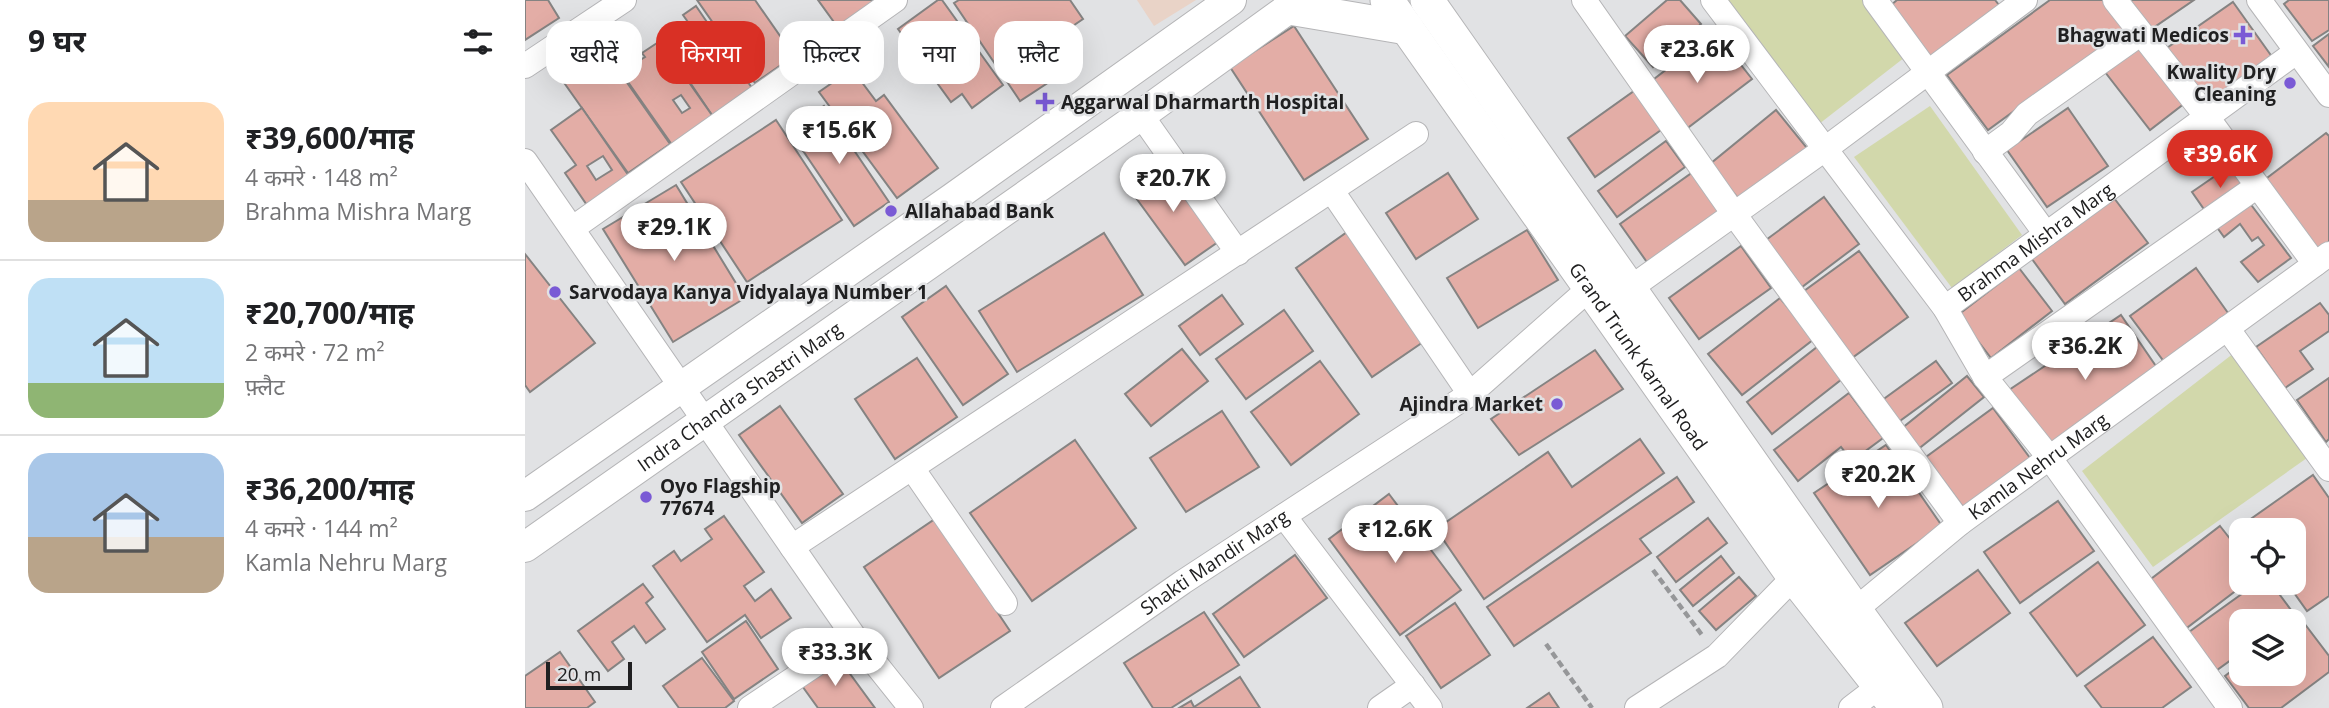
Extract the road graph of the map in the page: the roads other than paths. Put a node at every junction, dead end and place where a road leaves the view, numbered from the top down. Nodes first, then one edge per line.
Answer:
1 (624, 0) edge
2 (895, 0) edge
3 (1231, 0) edge
4 (1387, 0) edge
5 (1584, 0) edge
6 (1713, 0) edge
7 (1875, 0) edge
8 (2025, 0) edge
9 (2115, 0) edge
10 (2259, 0) edge
11 (1292, 4) edge
12 (1434, 4) edge
13 (1406, 28) junction
14 (2140, 34) junction
15 (2296, 52) junction
16 (525, 66) edge
17 (1929, 72) junction
18 (2329, 95) edge
19 (1141, 115) junction
20 (2207, 117) junction
21 (1416, 134) dead end
22 (1825, 149) junction
23 (1985, 152) junction
24 (525, 161) edge
25 (2256, 187) junction
26 (1332, 191) junction
27 (1734, 214) junction
28 (573, 228) junction
29 (2046, 234) junction
30 (1238, 253) junction
31 (2322, 259) edge
32 (1590, 288) junction
33 (1629, 289) junction
34 (1945, 308) junction
35 (2227, 328) junction
36 (1985, 376) junction
37 (681, 387) junction
38 (1470, 394) junction
39 (705, 421) junction
40 (2049, 457) junction
41 (912, 468) junction
42 (2329, 469) edge
43 (525, 496) edge
44 (1284, 516) junction
45 (1959, 523) junction
46 (525, 547) edge
47 (792, 547) junction
48 (1794, 576) junction
49 (1005, 603) dead end
50 (1855, 610) junction
51 (855, 638) junction
52 (1413, 685) junction
53 (1889, 697) edge
54 (750, 708) edge
55 (911, 708) edge
56 (1003, 708) edge
57 (1380, 708) edge
58 (1430, 708) edge
59 (1637, 708) edge
60 (1851, 708) edge
61 (1926, 708) edge
62 (2230, 708) edge

1 - 16 street
2 - 28 street
3 - 37 street
4 - 13 main road, Grand Trunk Karnal Road
5 - 27 street
6 - 22 street
7 - 17 street
8 - 17 street
9 - 14 street
10 - 15 street
11 - 13 main road
11 - 19 street, Indra Chandra Shastri Marg
12 - 33 main road, Grand Trunk Karnal Road
13 - 32 main road, Grand Trunk Karnal Road
14 - 20 street
14 - 23 street
15 - 18 street
15 - 20 street, Brahma Mishra Marg
17 - 22 street
17 - 23 street
19 - 30 street
19 - 39 street, Indra Chandra Shastri Marg
20 - 25 street
20 - 29 street, Brahma Mishra Marg
21 - 26 street
22 - 27 street
22 - 34 street
23 - 29 street
24 - 28 street
25 - 31 street
25 - 36 street
26 - 30 street
26 - 38 street
27 - 33 street
27 - 45 street
28 - 37 street
29 - 34 street, Brahma Mishra Marg
30 - 41 street
31 - 35 street, Kamla Nehru Marg
32 - 38 street, Shakti Mandir Marg
32 - 48 main road, Grand Trunk Karnal Road
33 - 50 main road, Grand Trunk Karnal Road
34 - 36 street
35 - 40 street, Kamla Nehru Marg
35 - 42 street
36 - 40 street
37 - 39 street
37 - 43 street
38 - 44 street, Shakti Mandir Marg
39 - 46 street, Indra Chandra Shastri Marg
39 - 47 street
40 - 45 street, Kamla Nehru Marg
40 - 62 street
41 - 47 street
41 - 49 street
44 - 52 street
44 - 56 street, Shakti Mandir Marg
45 - 50 street, Kamla Nehru Marg
47 - 51 street
48 - 53 main road, Grand Trunk Karnal Road
48 - 59 street
50 - 61 main road, Grand Trunk Karnal Road
51 - 54 street
51 - 55 street
52 - 57 street
52 - 58 street
53 - 60 street

